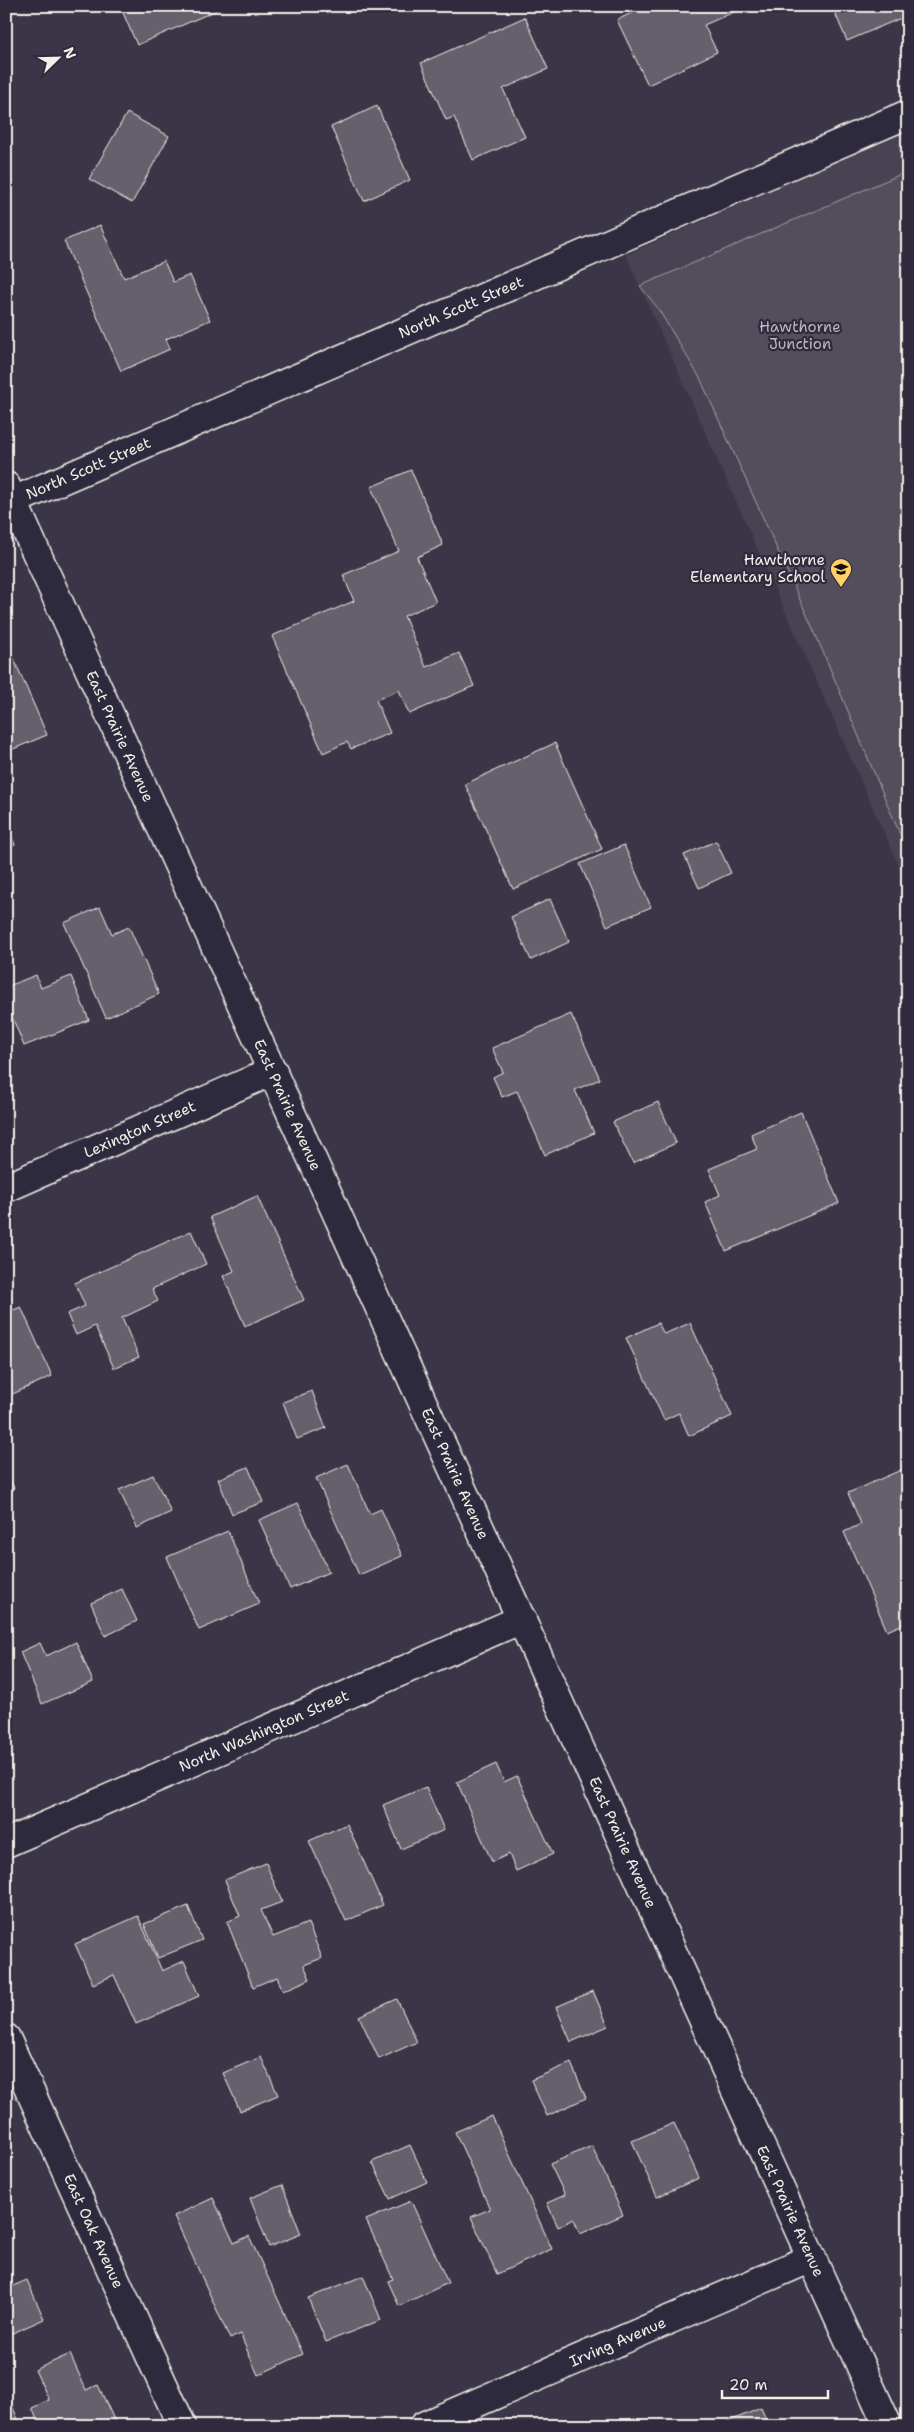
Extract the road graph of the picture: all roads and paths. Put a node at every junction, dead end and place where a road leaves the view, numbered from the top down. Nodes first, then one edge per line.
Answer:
1 (908, 114) edge
2 (12, 509) edge
3 (272, 1071) junction
4 (6, 1188) edge
5 (522, 1619) junction
6 (6, 1843) edge
7 (6, 2038) edge
8 (812, 2258) junction
9 (182, 2426) edge
10 (423, 2426) edge
11 (888, 2426) edge

1 - 2 street, North Scott Street
2 - 3 street, East Prairie Avenue
3 - 4 street, Lexington Street
3 - 5 street, East Prairie Avenue
5 - 6 street, North Washington Street
5 - 8 street, East Prairie Avenue
7 - 9 street, East Oak Avenue
8 - 10 street, Irving Avenue
8 - 11 street, East Prairie Avenue

